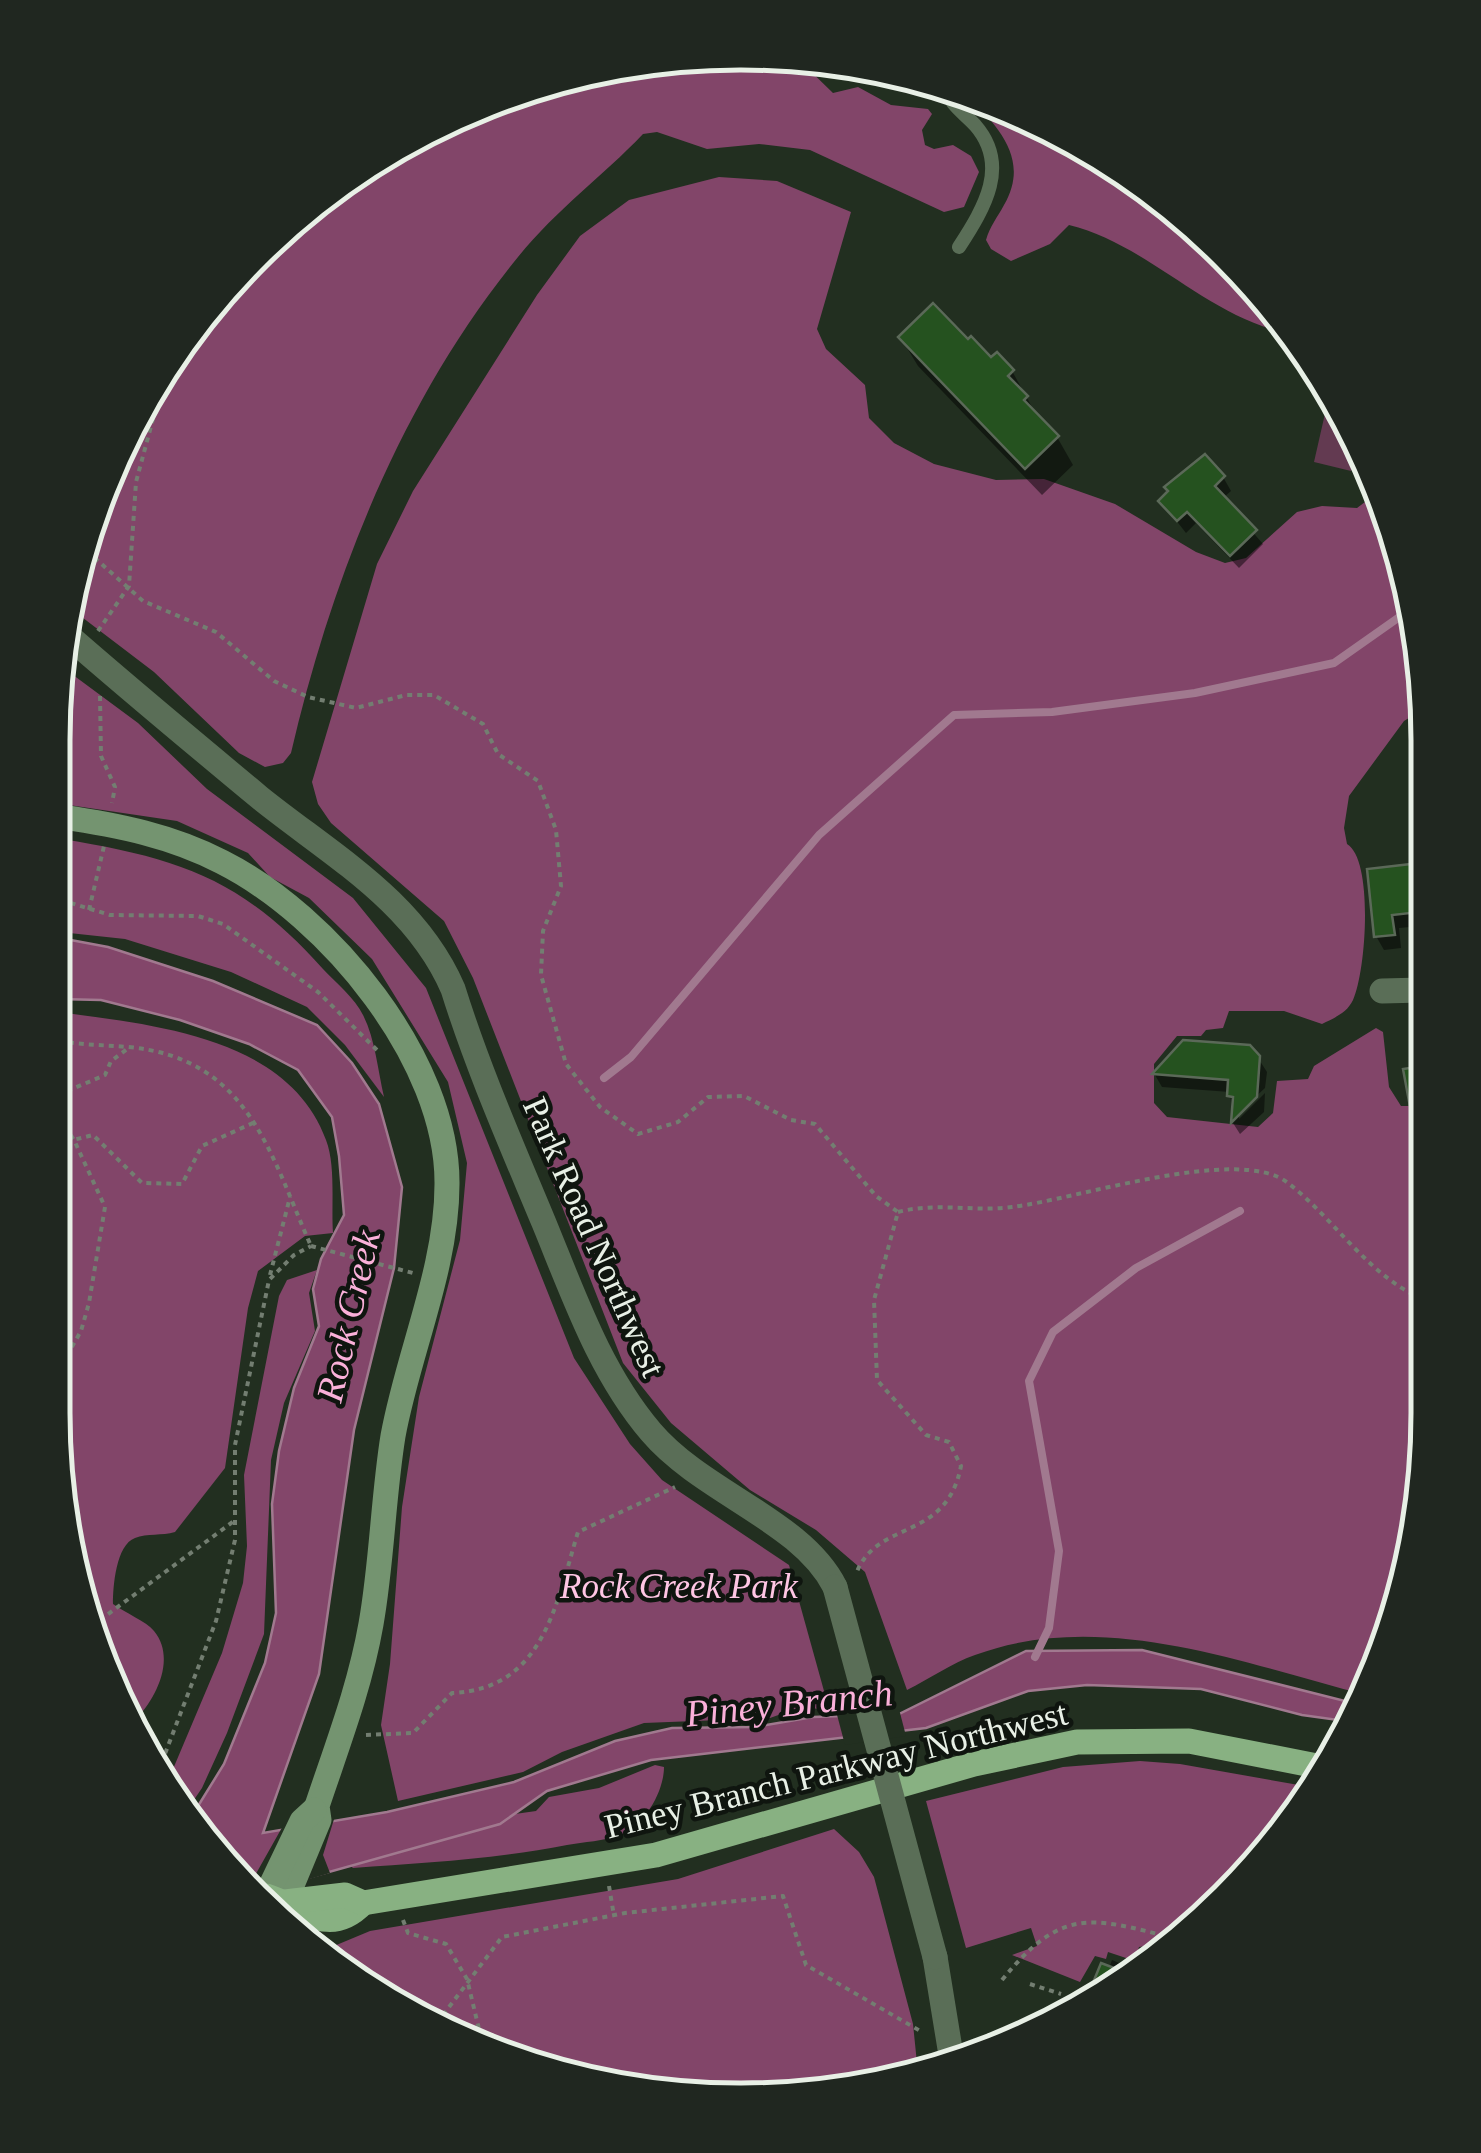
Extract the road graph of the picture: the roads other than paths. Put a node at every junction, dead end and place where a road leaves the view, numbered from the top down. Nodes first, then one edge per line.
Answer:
1 (955, 106) edge
2 (960, 247) dead end
3 (77, 644) edge
4 (70, 818) edge
5 (1411, 991) edge
6 (1382, 992) dead end
7 (1310, 1765) edge
8 (276, 1897) edge
9 (279, 1899) edge
10 (283, 1903) edge
11 (364, 1903) junction
12 (338, 1921) junction
13 (319, 1934) edge
14 (951, 2049) edge

1 - 2 lane
3 - 14 street, Park Road Northwest, bridge
4 - 8 main road
5 - 6 street
7 - 11 main road, Piney Branch Parkway Northwest
9 - 11 main road, Piney Branch Parkway Northwest
10 - 12 main road
11 - 12 main road, Piney Branch Parkway Northwest
12 - 13 main road, Piney Branch Parkway Northwest

